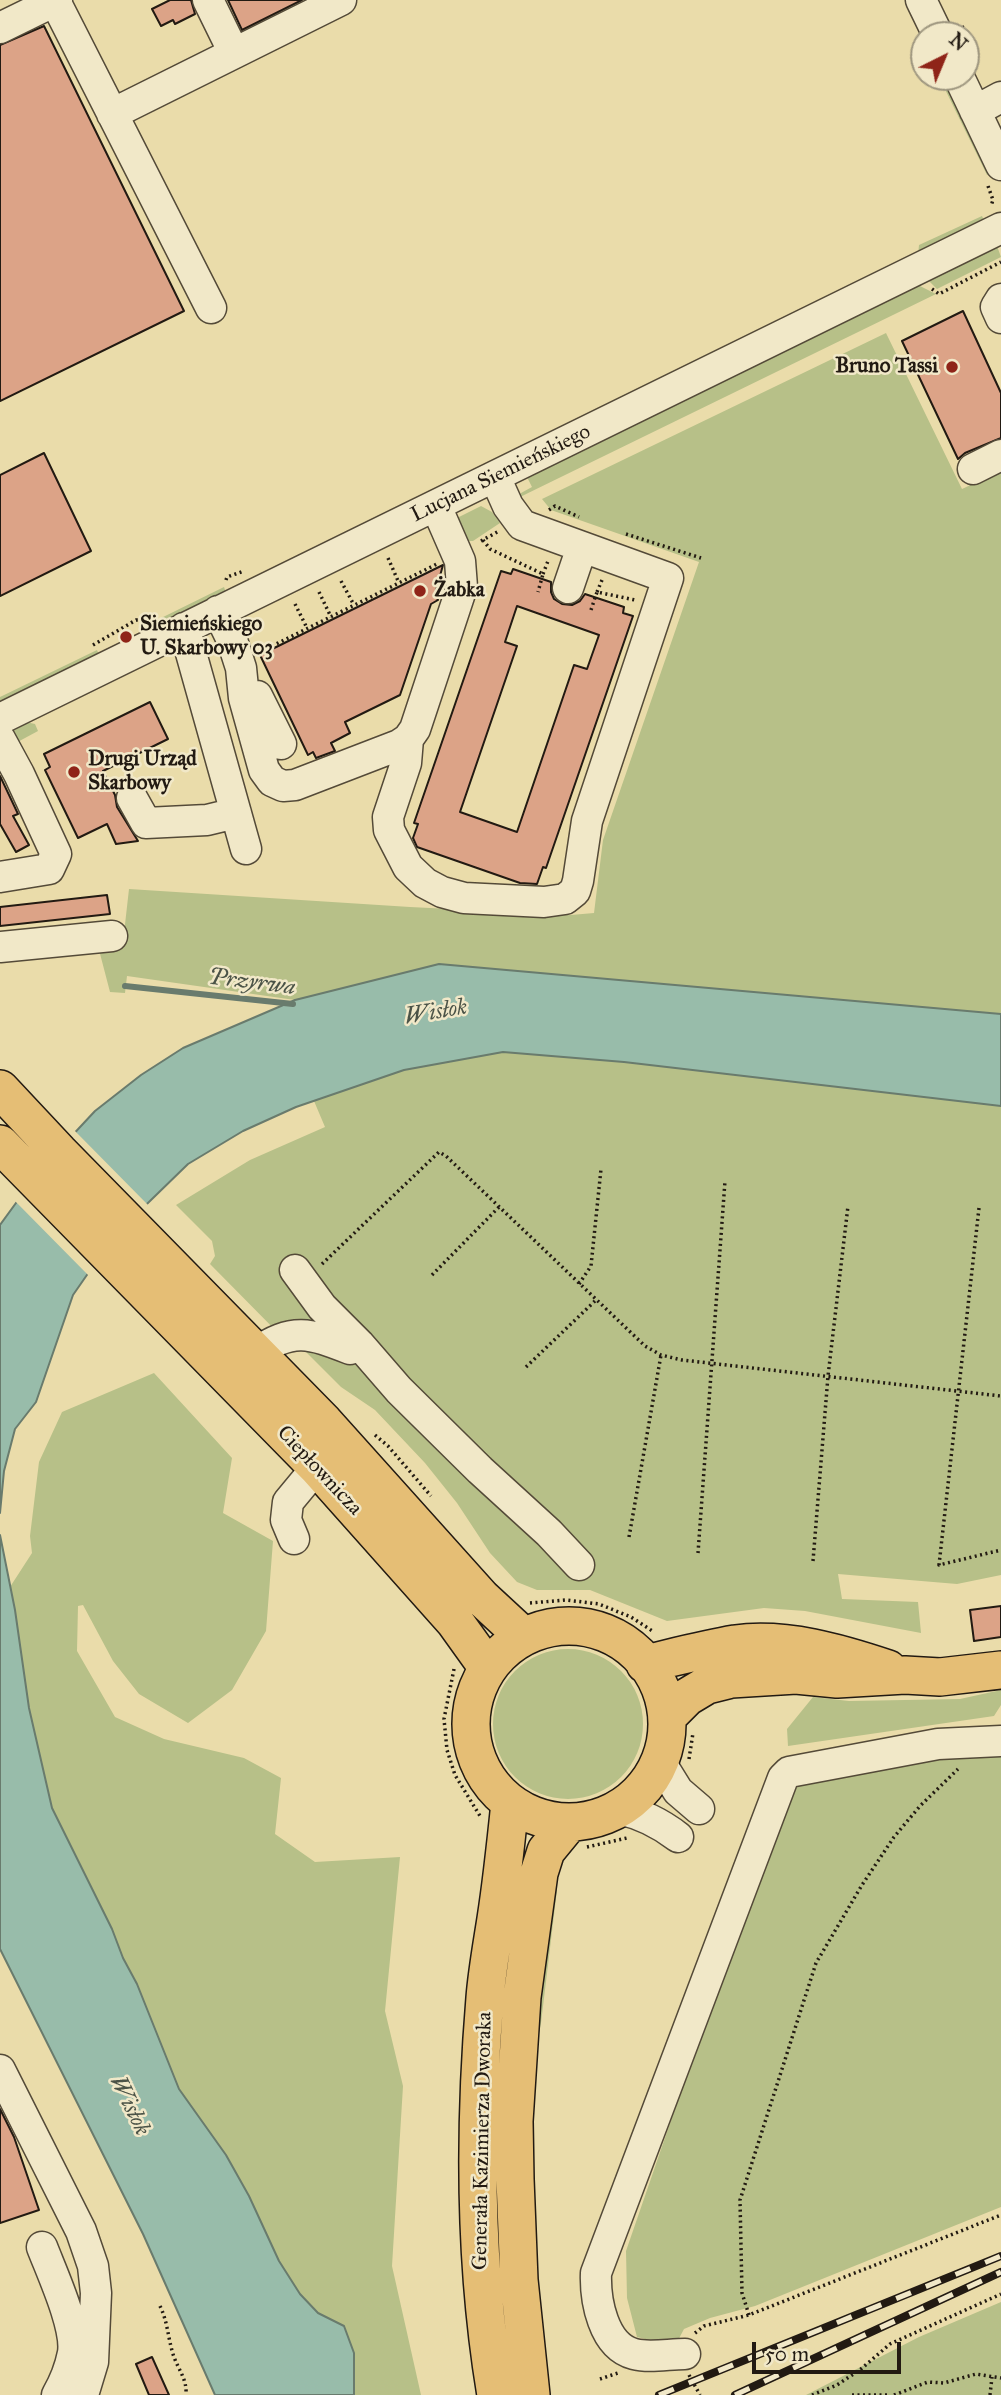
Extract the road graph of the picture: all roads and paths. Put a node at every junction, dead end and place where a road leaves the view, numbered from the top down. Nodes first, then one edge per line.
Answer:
1 (208, 0) edge
2 (341, 0) edge
3 (921, 0) edge
4 (56, 1) edge
5 (941, 21) edge
6 (0, 28) edge
7 (234, 53) junction
8 (980, 83) edge
9 (977, 91) edge
10 (991, 102) edge
11 (112, 114) junction
12 (1001, 164) edge
13 (1001, 228) edge
14 (1001, 262) edge
15 (939, 294) dead end
16 (1001, 299) edge
17 (211, 308) dead end
18 (1001, 317) edge
19 (1001, 455) edge
20 (973, 470) dead end
21 (495, 477) junction
22 (436, 506) junction
23 (503, 525) dead end
24 (483, 540) junction
25 (476, 545) dead end
26 (582, 547) junction
27 (388, 558) dead end
28 (446, 560) dead end
29 (548, 561) dead end
30 (602, 580) dead end
31 (341, 581) dead end
32 (555, 581) junction
33 (399, 583) junction
34 (319, 592) dead end
35 (538, 592) dead end
36 (597, 592) junction
37 (637, 601) dead end
38 (295, 604) dead end
39 (354, 606) junction
40 (591, 610) dead end
41 (218, 611) junction
42 (331, 617) junction
43 (144, 621) dead end
44 (184, 628) junction
45 (307, 628) junction
46 (89, 649) dead end
47 (252, 659) junction
48 (0, 719) edge
49 (0, 739) edge
50 (408, 739) junction
51 (281, 744) dead end
52 (132, 798) dead end
53 (236, 813) junction
54 (246, 849) dead end
55 (0, 877) edge
56 (112, 936) dead end
57 (0, 947) edge
58 (11, 1102) edge
59 (0, 1144) edge
60 (601, 1169) dead end
61 (725, 1181) dead end
62 (848, 1206) dead end
63 (499, 1207) junction
64 (979, 1208) dead end
65 (432, 1275) dead end
66 (299, 1276) joint
67 (579, 1284) junction
68 (596, 1300) junction
69 (360, 1345) junction
70 (255, 1353) junction
71 (661, 1355) junction
72 (711, 1364) junction
73 (526, 1367) dead end
74 (828, 1377) junction
75 (957, 1391) junction
76 (1001, 1396) edge
77 (317, 1468) junction
78 (629, 1537) dead end
79 (294, 1539) dead end
80 (1001, 1550) edge
81 (698, 1553) dead end
82 (813, 1562) dead end
83 (579, 1565) dead end
84 (522, 1635) junction
85 (645, 1664) junction
86 (471, 1666) junction
87 (1001, 1670) edge
88 (905, 1675) junction
89 (680, 1724) junction
90 (1001, 1741) edge
91 (660, 1762) junction
92 (963, 1764) dead end
93 (692, 1803) joint
94 (495, 1811) junction
95 (624, 1823) junction
96 (575, 1836) junction
97 (678, 1837) dead end
98 (0, 2070) edge
99 (496, 2122) junction
100 (1001, 2215) edge
101 (42, 2247) dead end
102 (1001, 2294) edge
103 (160, 2306) dead end
104 (749, 2315) junction
105 (685, 2354) junction
106 (619, 2372) dead end
107 (992, 2376) junction
108 (1001, 2378) edge
109 (600, 2379) dead end
110 (57, 2395) edge
111 (83, 2395) edge
112 (186, 2395) edge
113 (496, 2395) edge
114 (531, 2395) edge
115 (699, 2395) edge
116 (812, 2395) edge
117 (852, 2395) edge
118 (888, 2395) edge
119 (894, 2395) edge
120 (989, 2395) edge

1 - 7 street
2 - 7 street
3 - 5 street
4 - 6 street
4 - 11 street
7 - 11 street
8 - 10 path
9 - 10 street
10 - 12 street
11 - 17 street
13 - 21 street, Lucjana Siemieńskiego
14 - 15 path
16 - 18 street
19 - 20 street
21 - 22 street, Lucjana Siemieńskiego
21 - 26 street
22 - 41 street, Lucjana Siemieńskiego
22 - 50 street
23 - 24 path
24 - 25 path
24 - 32 path
26 - 32 street
26 - 50 street
27 - 33 path
28 - 33 path
29 - 32 path
30 - 36 path
31 - 39 path
32 - 35 path
33 - 39 path
34 - 42 path
36 - 37 path
36 - 40 path
38 - 45 path
39 - 42 path
41 - 44 street, Lucjana Siemieńskiego
41 - 47 street
42 - 45 path
43 - 46 path
44 - 48 street, Lucjana Siemieńskiego
44 - 53 street
45 - 47 path
47 - 50 street
47 - 51 street
49 - 55 street
52 - 53 street
53 - 54 street
56 - 57 street
58 - 70 main road, Ciepłownicza
59 - 77 main road, Ciepłownicza
60 - 67 path
61 - 72 path
62 - 74 path
63 - 65 path
63 - 66 path
63 - 67 path
64 - 75 path
66 - 69 street
67 - 68 path
68 - 71 path
68 - 73 path
69 - 70 street
69 - 83 street
70 - 84 main road, Ciepłownicza
71 - 72 path
71 - 78 path
72 - 74 path
72 - 81 path
74 - 75 path
74 - 82 path
75 - 76 path
75 - 80 path
77 - 79 street
77 - 86 main road, Ciepłownicza
84 - 85 main road
84 - 86 main road
85 - 88 main road
85 - 89 main road
86 - 94 main road
86 - 94 path
87 - 88 main road
88 - 89 main road
89 - 91 main road
89 - 93 path
90 - 105 street
91 - 93 street
91 - 95 main road
92 - 104 path
94 - 96 main road
94 - 99 main road, Generała Kazimierza Dworaka
95 - 96 main road
95 - 96 path
95 - 97 street
96 - 99 main road, Generała Kazimierza Dworaka
98 - 111 street
99 - 113 main road, Generała Kazimierza Dworaka
99 - 114 main road, Generała Kazimierza Dworaka
100 - 104 path
101 - 110 street
102 - 116 path
103 - 112 path
104 - 105 path
105 - 115 path
106 - 109 path
107 - 108 path
107 - 119 path
107 - 120 path
117 - 118 path

